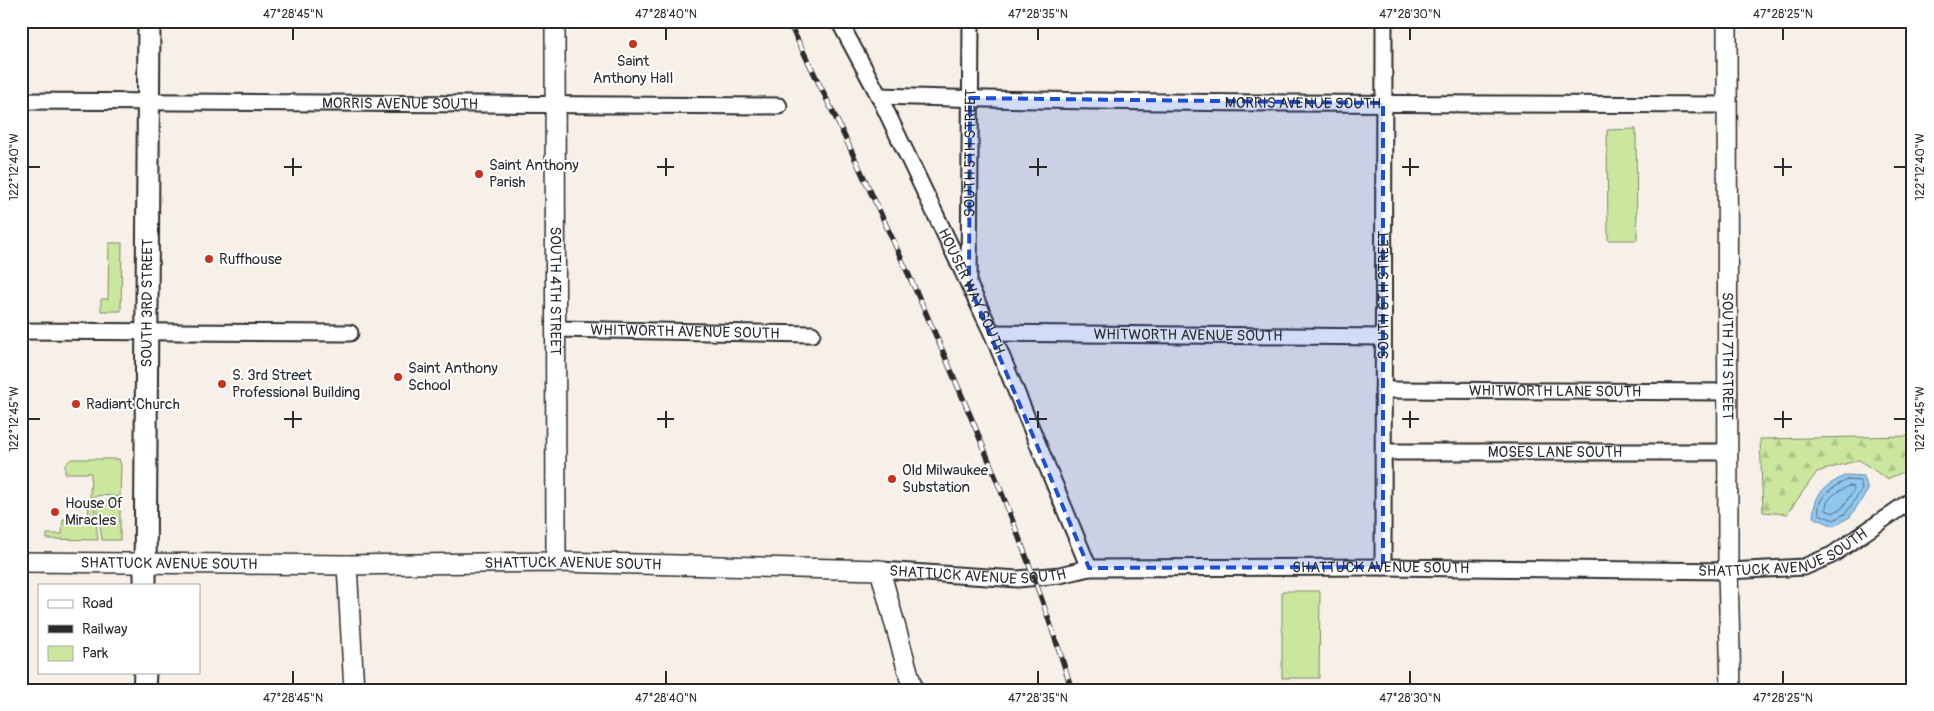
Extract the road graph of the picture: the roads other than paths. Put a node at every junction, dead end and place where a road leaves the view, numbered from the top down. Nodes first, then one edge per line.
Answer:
1 (149, 21) edge
2 (555, 21) edge
3 (840, 21) edge
4 (971, 21) edge
5 (1384, 21) edge
6 (1727, 21) edge
7 (879, 96) junction
8 (970, 98) junction
9 (21, 101) edge
10 (148, 102) junction
11 (1383, 103) junction
12 (554, 104) junction
13 (1727, 105) junction
14 (779, 106) dead end
15 (969, 286) junction
16 (557, 330) junction
17 (21, 331) edge
18 (147, 331) junction
19 (350, 333) dead end
20 (992, 333) junction
21 (812, 334) dead end
22 (1383, 337) junction
23 (1383, 390) junction
24 (1729, 392) junction
25 (1383, 452) junction
26 (1729, 452) junction
27 (1913, 499) edge
28 (556, 537) junction
29 (21, 562) edge
30 (517, 562) junction
31 (556, 562) junction
32 (145, 563) junction
33 (347, 565) junction
34 (1089, 568) junction
35 (1382, 568) junction
36 (880, 570) junction
37 (1728, 570) junction
38 (145, 584) edge
39 (145, 674) edge
40 (144, 690) edge
41 (354, 690) edge
42 (913, 690) edge
43 (1731, 690) edge

1 - 10 main road, SOUTH 3RD STREET
2 - 12 street, SOUTH 4TH STREET
3 - 7 street, HOUSER WAY SOUTH
4 - 8 street, SOUTH 5TH STREET
5 - 11 street, SOUTH 6TH STREET
6 - 13 street, SOUTH 7TH STREET
7 - 8 street, MORRIS AVENUE SOUTH
7 - 15 street, HOUSER WAY SOUTH
8 - 11 street, MORRIS AVENUE SOUTH
8 - 15 street, SOUTH 5TH STREET
9 - 10 street, MORRIS AVENUE SOUTH
10 - 12 street, MORRIS AVENUE SOUTH
10 - 18 main road, SOUTH 3RD STREET
11 - 13 street, MORRIS AVENUE SOUTH
11 - 22 street, SOUTH 6TH STREET
12 - 14 street, MORRIS AVENUE SOUTH
12 - 16 street, SOUTH 4TH STREET
13 - 24 street, SOUTH 7TH STREET
15 - 20 street, HOUSER WAY SOUTH
16 - 21 street, WHITWORTH AVENUE SOUTH
16 - 28 street, SOUTH 4TH STREET
17 - 18 street
18 - 19 street
18 - 32 main road, SOUTH 3RD STREET
20 - 22 street, WHITWORTH AVENUE SOUTH
20 - 34 street, HOUSER WAY SOUTH
22 - 23 street, SOUTH 6TH STREET
23 - 24 street, WHITWORTH LANE SOUTH
23 - 25 street, SOUTH 6TH STREET
24 - 26 street, SOUTH 7TH STREET
25 - 26 street, MOSES LANE SOUTH
25 - 35 street, SOUTH 6TH STREET
26 - 37 street, SOUTH 7TH STREET
27 - 37 street, SHATTUCK AVENUE SOUTH
28 - 30 street
28 - 31 street, SOUTH 4TH STREET
29 - 32 street, SHATTUCK AVENUE SOUTH
30 - 31 street, SHATTUCK AVENUE SOUTH
30 - 33 street, SHATTUCK AVENUE SOUTH
31 - 36 street, SHATTUCK AVENUE SOUTH
32 - 33 street, SHATTUCK AVENUE SOUTH
32 - 38 main road, SOUTH 3RD STREET
33 - 41 street
34 - 35 street, SHATTUCK AVENUE SOUTH
34 - 36 street, SHATTUCK AVENUE SOUTH
35 - 37 street, SHATTUCK AVENUE SOUTH
36 - 42 street
37 - 43 street, SOUTH 7TH STREET
39 - 40 main road

